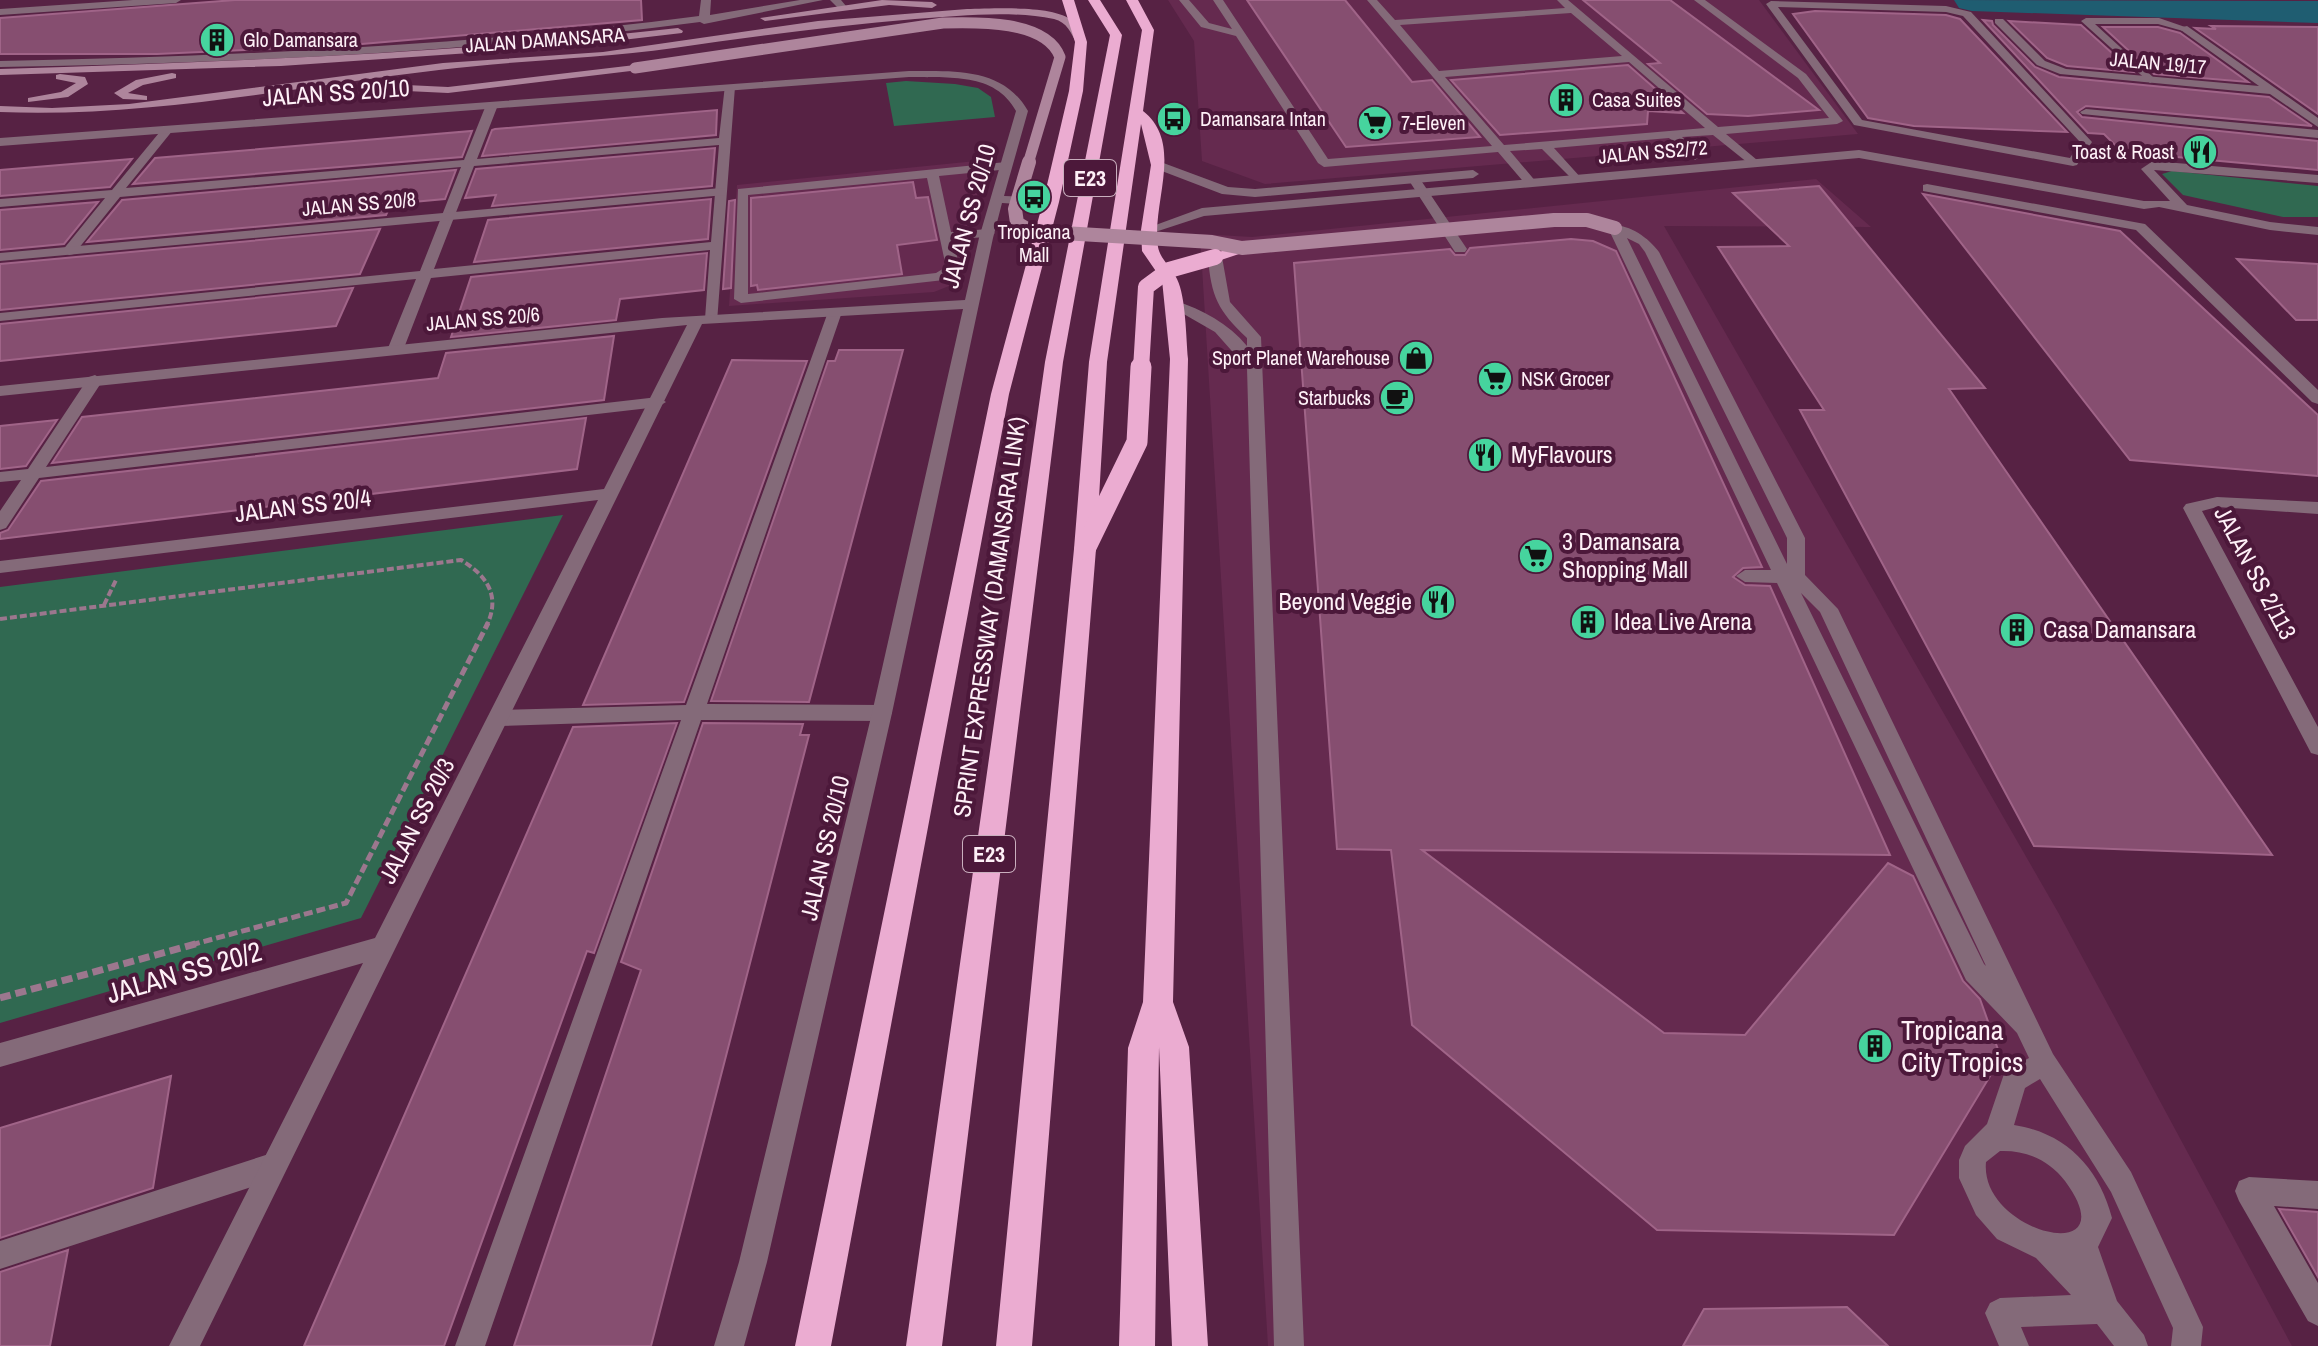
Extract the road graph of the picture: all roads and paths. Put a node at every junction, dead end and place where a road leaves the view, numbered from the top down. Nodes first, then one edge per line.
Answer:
1 (176, 0) edge
2 (706, 0) edge
3 (818, 0) edge
4 (983, 0) edge
5 (1068, 0) edge
6 (1094, 0) edge
7 (1132, 0) edge
8 (1184, 0) edge
9 (1218, 0) edge
10 (1372, 0) edge
11 (1562, 0) edge
12 (1699, 0) edge
13 (838, 3) edge
14 (937, 3) edge
15 (1573, 10) junction
16 (0, 12) edge
17 (704, 21) junction
18 (1999, 21) dead end
19 (1392, 23) junction
20 (818, 24) junction
21 (1240, 34) junction
22 (1081, 42) junction
23 (450, 49) junction
24 (1631, 59) junction
25 (281, 63) junction
26 (0, 64) edge
27 (443, 66) junction
28 (0, 72) edge
29 (1437, 74) junction
30 (0, 78) edge
31 (2150, 80) junction
32 (304, 84) junction
33 (500, 84) junction
34 (729, 87) junction
35 (2273, 91) junction
36 (223, 95) junction
37 (0, 101) edge
38 (492, 105) junction
39 (0, 109) edge
40 (2086, 112) dead end
41 (1136, 113) junction
42 (2304, 113) junction
43 (2318, 114) edge
44 (2318, 123) edge
45 (167, 130) junction
46 (1673, 130) junction
47 (1715, 131) junction
48 (2318, 134) edge
49 (1943, 139) junction
50 (725, 141) junction
51 (0, 142) edge
52 (1544, 144) junction
53 (1501, 148) junction
54 (1740, 152) junction
55 (1695, 156) junction
56 (469, 163) junction
57 (1753, 163) junction
58 (1158, 165) junction
59 (1949, 165) junction
60 (1006, 166) junction
61 (1565, 167) junction
62 (1520, 170) junction
63 (932, 174) junction
64 (1414, 179) junction
65 (1576, 179) junction
66 (2318, 179) edge
67 (1531, 183) junction
68 (2028, 184) junction
69 (2074, 187) junction
70 (1927, 188) dead end
71 (721, 192) junction
72 (116, 193) junction
73 (1422, 193) junction
74 (997, 199) junction
75 (1051, 202) junction
76 (0, 203) edge
77 (2025, 205) junction
78 (2182, 207) junction
79 (2075, 215) junction
80 (448, 216) junction
81 (1615, 228) junction
82 (1149, 230) junction
83 (2318, 231) edge
84 (988, 233) junction
85 (945, 236) junction
86 (718, 245) junction
87 (1242, 248) junction
88 (1460, 249) dead end
89 (69, 251) junction
90 (1215, 257) junction
91 (2, 259) edge
92 (426, 273) junction
93 (971, 304) junction
94 (1175, 305) junction
95 (835, 312) junction
96 (0, 317) edge
97 (704, 320) junction
98 (396, 348) junction
99 (1255, 368) junction
100 (95, 380) junction
101 (0, 391) edge
102 (2318, 399) edge
103 (658, 402) junction
104 (33, 473) junction
105 (0, 477) edge
106 (612, 493) junction
107 (2318, 508) edge
108 (0, 524) edge
109 (1085, 549) junction
110 (0, 567) edge
111 (1745, 576) dead end
112 (1796, 577) junction
113 (0, 619) edge
114 (695, 712) junction
115 (882, 713) junction
116 (499, 718) junction
117 (2318, 747) edge
118 (384, 946) junction
119 (0, 998) edge
120 (1158, 1002) junction
121 (2029, 1028) junction
122 (0, 1055) edge
123 (2044, 1063) junction
124 (1994, 1138) junction
125 (272, 1167) junction
126 (2318, 1195) edge
127 (2083, 1245) junction
128 (2046, 1248) junction
129 (0, 1255) edge
130 (2104, 1309) junction
131 (2318, 1311) edge
132 (184, 1346) edge
133 (470, 1346) edge
134 (729, 1346) edge
135 (813, 1346) edge
136 (924, 1346) edge
137 (1014, 1346) edge
138 (1137, 1346) edge
139 (1190, 1346) edge
140 (1289, 1346) edge
141 (2014, 1346) edge
142 (2133, 1346) edge
143 (2186, 1346) edge

1 - 16 street
2 - 17 street
3 - 17 street
4 - 14 main road, JALAN DAMANSARA
5 - 22 highway
6 - 136 highway, SPRINT EXPRESSWAY (DAMANSARA LINK) / E23
7 - 41 highway, E23
8 - 21 street
9 - 21 street
10 - 19 street
11 - 15 street
12 - 47 street
13 - 14 main road, JALAN DAMANSARA
13 - 23 main road, JALAN DAMANSARA
14 - 20 main road
15 - 19 street
15 - 24 street
17 - 26 street
18 - 31 street, JALAN 19/17
19 - 29 street
20 - 22 main road, JALAN DAMANSARA
20 - 27 main road, JALAN DAMANSARA
21 - 53 street
22 - 75 highway
23 - 25 main road, JALAN DAMANSARA
23 - 27 main road
24 - 29 street
24 - 47 street
25 - 28 main road, JALAN DAMANSARA
25 - 36 main road
27 - 32 main road, JALAN DAMANSARA
27 - 33 main road
29 - 53 street
30 - 37 main road
31 - 35 street, JALAN 19/17
31 - 35 street
32 - 33 main road
32 - 36 main road, JALAN DAMANSARA
33 - 87 main road, bridge
34 - 38 street, JALAN SS 20/10
34 - 50 street
34 - 60 street, JALAN SS 20/10
35 - 42 street
36 - 39 main road, JALAN DAMANSARA
38 - 45 street, JALAN SS 20/10
38 - 56 street
40 - 48 street
41 - 58 highway
41 - 109 highway, E23
42 - 43 street
42 - 44 street
45 - 51 street, JALAN SS 20/10
45 - 72 street
46 - 47 street
46 - 52 street
46 - 55 street
47 - 54 street
49 - 49 street
49 - 59 street
50 - 56 street
50 - 71 street
52 - 53 street
52 - 61 street
53 - 62 street
54 - 55 street, JALAN SS2/72
54 - 57 street
54 - 59 street, JALAN SS2/72
55 - 61 street, JALAN SS2/72
56 - 72 street
56 - 80 street
57 - 59 street, JALAN SS2/72
57 - 65 street, JALAN SS2/72
58 - 64 street, JALAN SS2/72
58 - 82 highway
59 - 68 street, JALAN SS2/72
59 - 69 street, JALAN SS2/72
60 - 63 street
60 - 74 street, JALAN SS 20/10
61 - 62 street, JALAN SS2/72
61 - 65 street
62 - 64 street, JALAN SS2/72
62 - 67 street
63 - 85 street
63 - 85 street
64 - 73 street
65 - 67 street, JALAN SS2/72
66 - 78 street
67 - 73 street, JALAN SS2/72
68 - 69 street, JALAN SS2/72
68 - 77 street
69 - 78 street, JALAN SS2/72
69 - 79 street
70 - 77 street
71 - 80 street, JALAN SS 20/8
71 - 86 street
72 - 76 street
72 - 89 street
73 - 82 street, JALAN SS2/72
73 - 88 street
74 - 75 street
74 - 84 street, JALAN SS 20/10
75 - 135 highway
77 - 79 street
78 - 83 street, JALAN SS2/72
79 - 102 street
80 - 89 street, JALAN SS 20/8
80 - 92 street
81 - 87 main road, bridge
81 - 112 street
81 - 121 street
82 - 94 highway
84 - 85 street
84 - 93 street, JALAN SS 20/10
86 - 92 street
86 - 97 street
87 - 90 highway, bridge
89 - 91 street, JALAN SS 20/8
90 - 99 street
90 - 109 highway, bridge
92 - 96 street
92 - 98 street
93 - 95 street, JALAN SS 20/6
93 - 115 street, JALAN SS 20/10
94 - 99 street
94 - 120 highway
95 - 97 street, JALAN SS 20/6
95 - 114 street
97 - 98 street, JALAN SS 20/6
97 - 103 street, JALAN SS 20/3
98 - 100 street, JALAN SS 20/6
99 - 140 street
100 - 101 street, JALAN SS 20/6
100 - 104 street
103 - 104 street
103 - 106 street, JALAN SS 20/3
104 - 105 street
104 - 108 street
106 - 110 street, JALAN SS 20/4
106 - 116 street, JALAN SS 20/3
107 - 117 street, JALAN SS 2/113
109 - 137 highway, E23
111 - 112 street
112 - 121 street
113 - 119 path
114 - 115 street
114 - 116 street
114 - 133 street
115 - 134 street, JALAN SS 20/10
116 - 118 street, JALAN SS 20/3
118 - 122 street, JALAN SS 20/2
118 - 125 street, JALAN SS 20/3
120 - 138 highway
120 - 139 highway
121 - 123 street
123 - 124 street
123 - 143 street
124 - 127 street
124 - 128 street
125 - 129 street
125 - 132 street, JALAN SS 20/3
126 - 131 street
127 - 128 street
127 - 130 street
128 - 130 street
130 - 141 street
130 - 142 street

